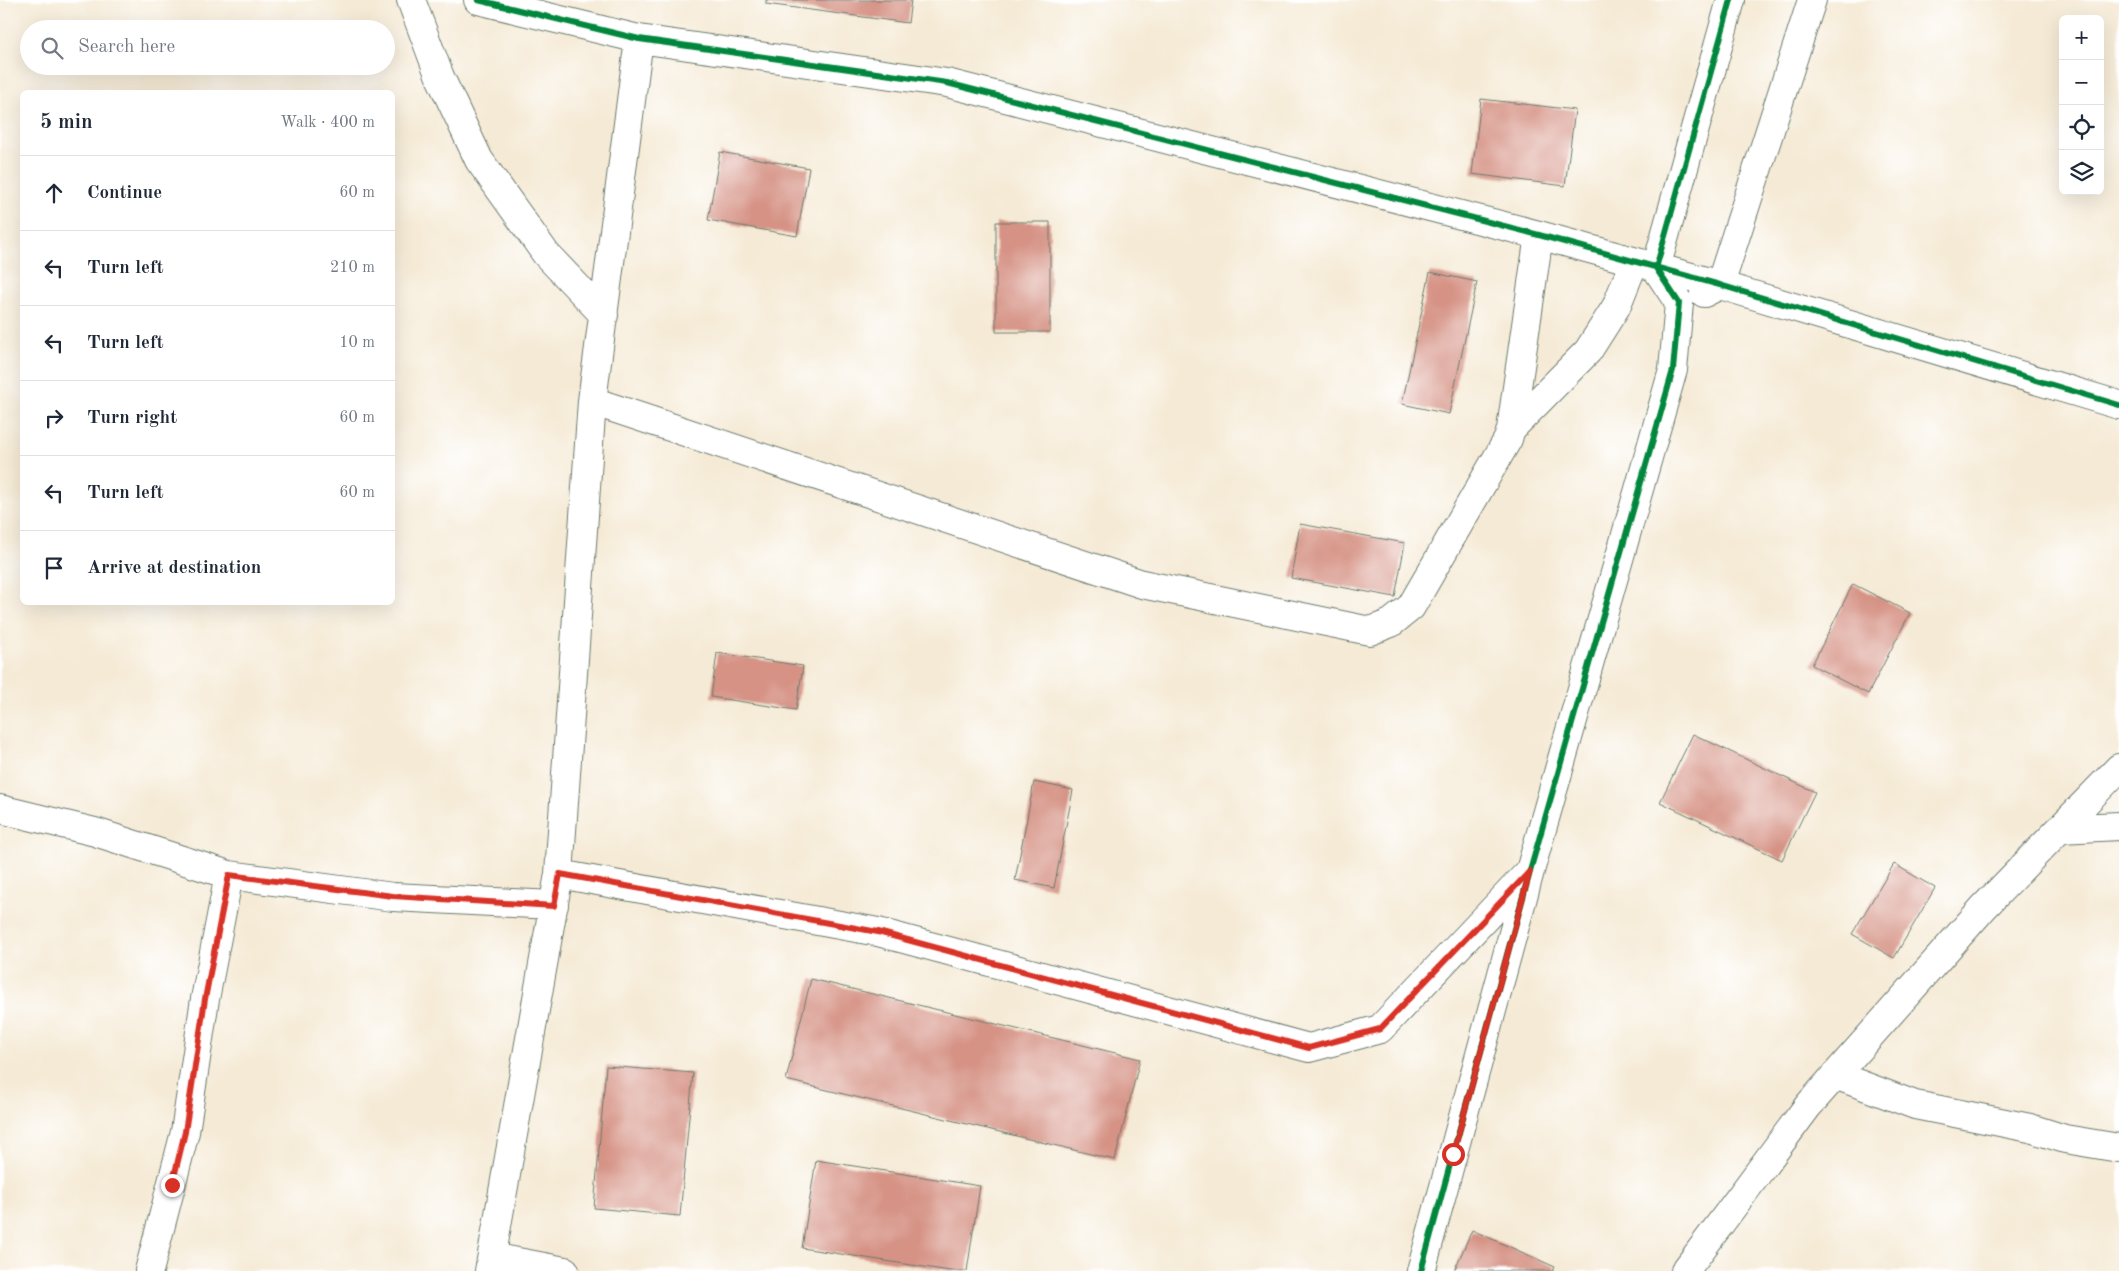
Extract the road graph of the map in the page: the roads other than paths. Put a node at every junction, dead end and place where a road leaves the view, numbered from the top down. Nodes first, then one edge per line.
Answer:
1 (411, 0) edge
2 (478, 0) edge
3 (1731, 0) edge
4 (1812, 0) edge
5 (639, 39) junction
6 (1539, 235) junction
7 (1645, 265) junction
8 (1720, 285) junction
9 (1679, 303) junction
10 (604, 316) junction
11 (592, 401) junction
12 (2119, 405) edge
13 (1511, 429) junction
14 (2119, 768) edge
15 (0, 809) edge
16 (2119, 826) edge
17 (2060, 828) junction
18 (1530, 871) junction
19 (560, 874) junction
20 (229, 875) junction
21 (554, 906) junction
22 (1835, 1075) junction
23 (2119, 1148) edge
24 (491, 1264) edge
25 (149, 1271) edge
26 (565, 1271) edge
27 (1421, 1271) edge
28 (1685, 1271) edge

1 - 10 street
2 - 5 street
3 - 7 street
4 - 8 street
5 - 6 street
5 - 10 street
6 - 7 street
6 - 13 street
7 - 8 street
7 - 9 street
7 - 13 street
8 - 9 street
8 - 12 street
9 - 18 street
10 - 11 street
11 - 13 street
11 - 19 street
14 - 17 street
15 - 20 street
16 - 17 street
17 - 22 street
18 - 19 street
18 - 27 street
19 - 21 street
20 - 21 street
20 - 25 street
21 - 24 street
22 - 23 street
22 - 28 street
24 - 26 street

